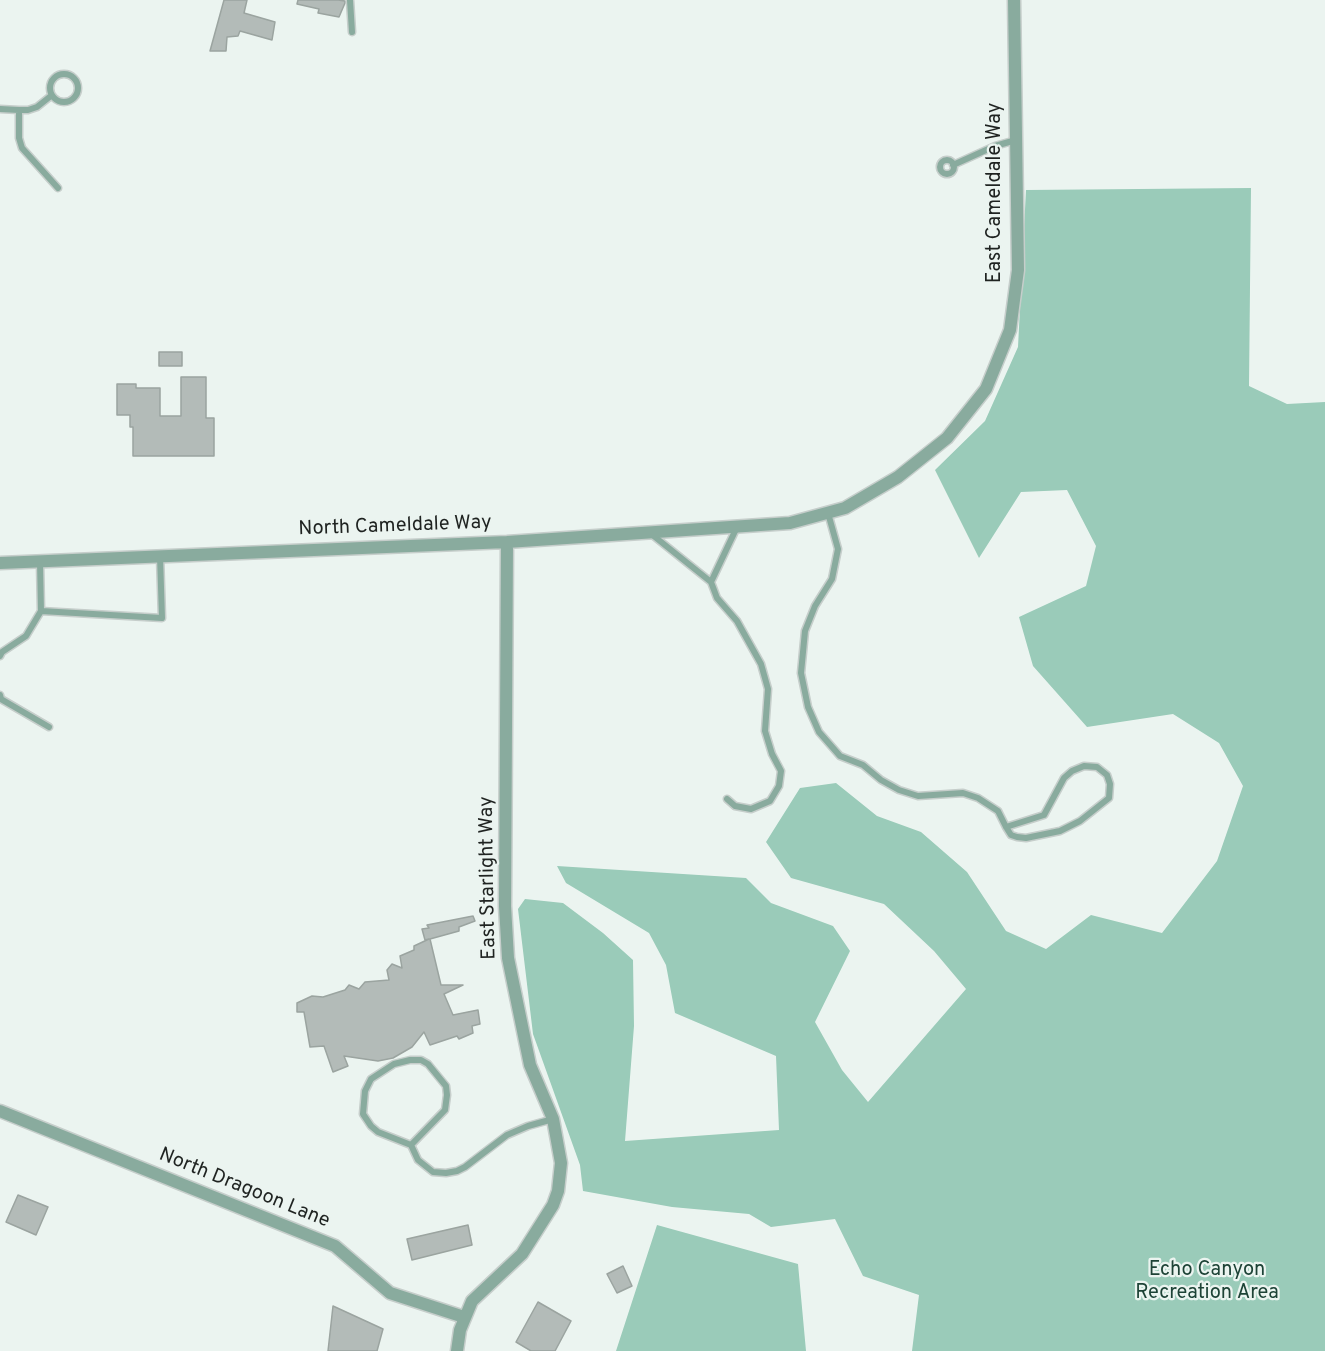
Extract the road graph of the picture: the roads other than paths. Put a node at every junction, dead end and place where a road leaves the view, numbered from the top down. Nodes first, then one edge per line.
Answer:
1 (350, 0) edge
2 (1014, 0) edge
3 (352, 32) dead end
4 (52, 95) junction
5 (0, 110) edge
6 (19, 110) junction
7 (1017, 139) junction
8 (953, 165) dead end
9 (58, 188) dead end
10 (828, 513) junction
11 (790, 523) joint
12 (737, 527) junction
13 (650, 533) junction
14 (507, 542) junction
15 (160, 556) junction
16 (40, 562) junction
17 (0, 563) edge
18 (711, 582) junction
19 (41, 611) junction
20 (0, 656) edge
21 (0, 695) edge
22 (49, 728) dead end
23 (727, 799) dead end
24 (1006, 827) junction
25 (0, 1111) edge
26 (553, 1119) junction
27 (411, 1145) junction
28 (464, 1317) junction
29 (458, 1351) edge

1 - 3 lane
2 - 7 street, East Cameldale Way
4 - 4 lane
4 - 6 lane
5 - 6 lane
6 - 9 lane
7 - 8 lane
7 - 10 street, East Cameldale Way
10 - 11 street, East Cameldale Way
10 - 24 lane
11 - 12 street, North Cameldale Way
12 - 13 street, North Cameldale Way
12 - 18 lane
13 - 14 street, North Cameldale Way
13 - 18 lane
14 - 15 street, North Cameldale Way
14 - 26 street, East Starlight Way
15 - 16 street, North Cameldale Way
15 - 19 lane
16 - 17 street, North Cameldale Way
16 - 19 lane
18 - 23 lane
19 - 20 lane
21 - 22 lane
24 - 24 lane
25 - 28 street, North Dragoon Lane
26 - 27 lane
26 - 28 street, East Starlight Way
27 - 27 lane
28 - 29 street, East Starlight Way

